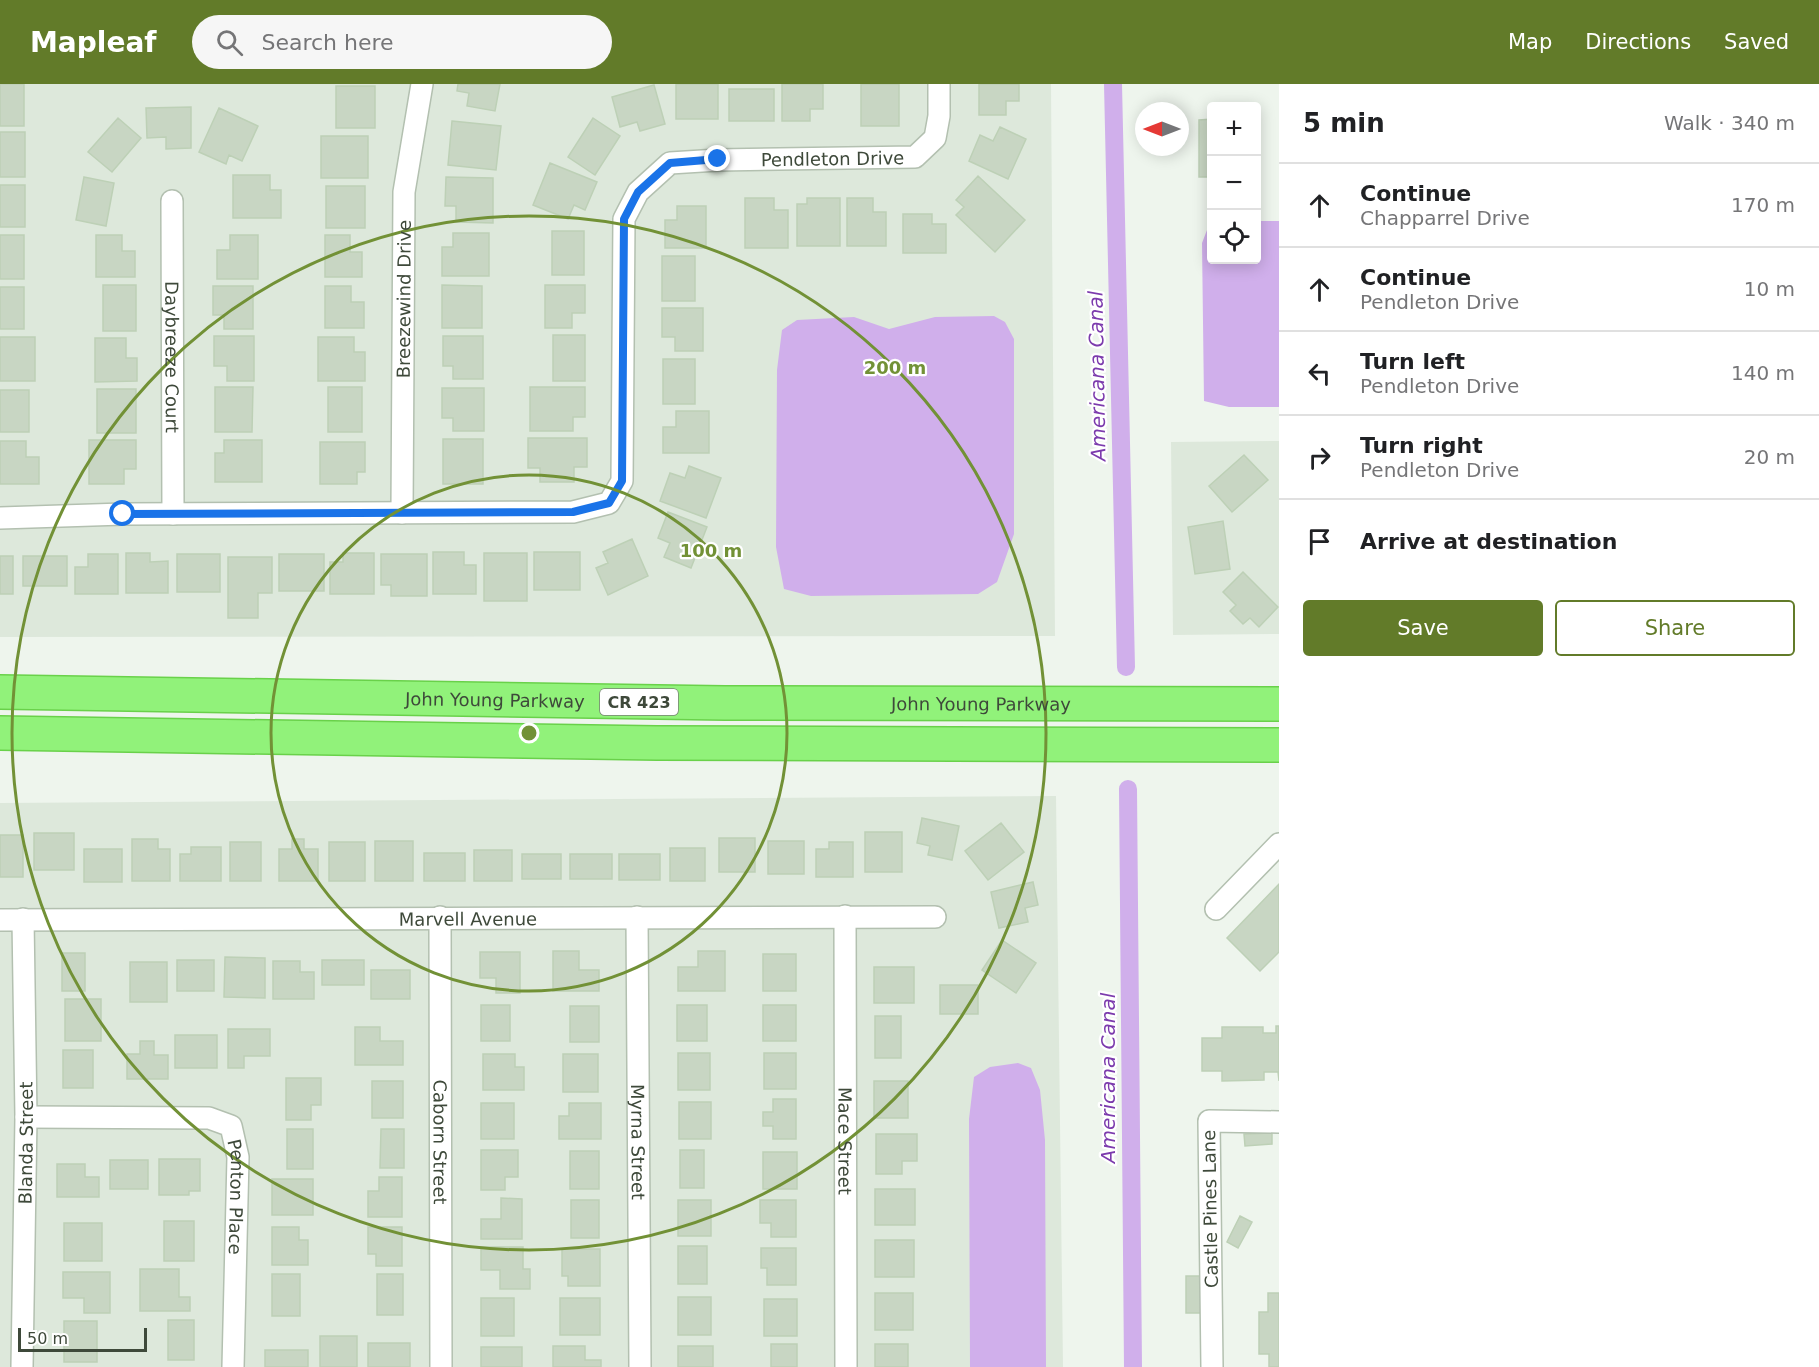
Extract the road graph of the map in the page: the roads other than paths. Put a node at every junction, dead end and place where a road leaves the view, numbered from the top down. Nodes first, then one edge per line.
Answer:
1 (422, 84) edge
2 (939, 84) edge
3 (172, 201) dead end
4 (402, 513) junction
5 (173, 514) junction
6 (0, 518) edge
7 (0, 692) edge
8 (725, 703) junction
9 (1279, 704) edge
10 (0, 733) edge
11 (657, 743) junction
12 (1279, 745) edge
13 (1279, 844) edge
14 (1216, 909) dead end
15 (845, 916) junction
16 (935, 916) dead end
17 (440, 917) junction
18 (637, 917) junction
19 (23, 919) junction
20 (0, 920) edge
21 (26, 1117) junction
22 (1279, 1122) edge
23 (22, 1367) edge
24 (233, 1367) edge
25 (441, 1367) edge
26 (640, 1367) edge
27 (846, 1367) edge
28 (1212, 1367) edge

1 - 4 street, Breezewind Drive
2 - 4 street, Pendleton Drive
3 - 5 street, Daybreeze Court
4 - 5 street, Pendleton Drive
5 - 6 street, Pendleton Drive
7 - 8 highway, John Young Parkway / CR 423
8 - 9 highway, John Young Parkway / CR 423
8 - 11 highway
10 - 11 highway
11 - 12 highway
13 - 14 street
15 - 16 street, Marvell Avenue
15 - 18 street, Marvell Avenue
15 - 27 street, Mace Street
17 - 18 street, Marvell Avenue
17 - 19 street, Marvell Avenue
17 - 25 street, Caborn Street
18 - 26 street, Myrna Street
19 - 20 street, Marvell Avenue
19 - 21 street, Blanda Street
21 - 23 street, Blanda Street
21 - 24 street, Penton Place
22 - 28 street, Castle Pines Lane

